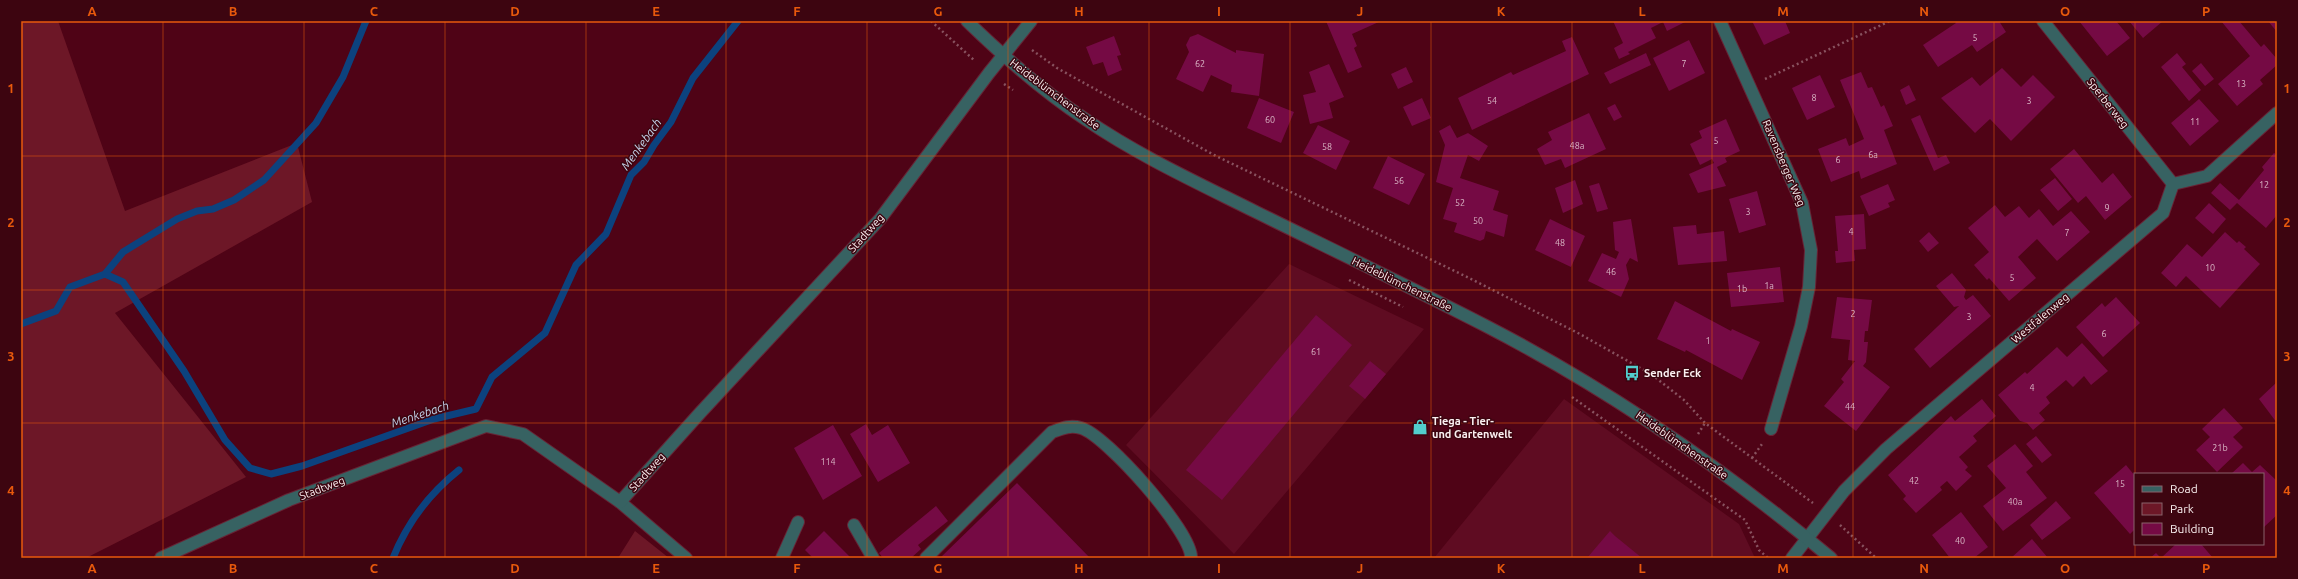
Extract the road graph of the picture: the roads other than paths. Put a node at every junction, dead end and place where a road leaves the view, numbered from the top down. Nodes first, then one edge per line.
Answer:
1 (967, 21) edge
2 (1031, 21) edge
3 (1720, 21) edge
4 (2043, 21) edge
5 (1003, 56) junction
6 (2277, 113) edge
7 (2173, 184) junction
8 (1771, 429) dead end
9 (620, 502) junction
10 (798, 522) dead end
11 (854, 525) dead end
12 (1807, 538) junction
13 (160, 558) edge
14 (686, 558) edge
15 (782, 558) edge
16 (873, 558) edge
17 (926, 558) edge
18 (1191, 558) edge
19 (1792, 558) edge
20 (1831, 558) edge

1 - 5 street, Heideblümchenstraße
2 - 5 street, Stadtweg
3 - 8 street, Ravensberger Weg
4 - 7 street, Sperberweg
5 - 9 street, Stadtweg
5 - 12 street, Heideblümchenstraße
6 - 7 street
7 - 12 street, Westfalenweg
9 - 13 street, Stadtweg
9 - 14 street
10 - 15 street
11 - 16 street
12 - 19 street, Westfalenweg
12 - 20 street, Heideblümchenstraße
17 - 18 street

